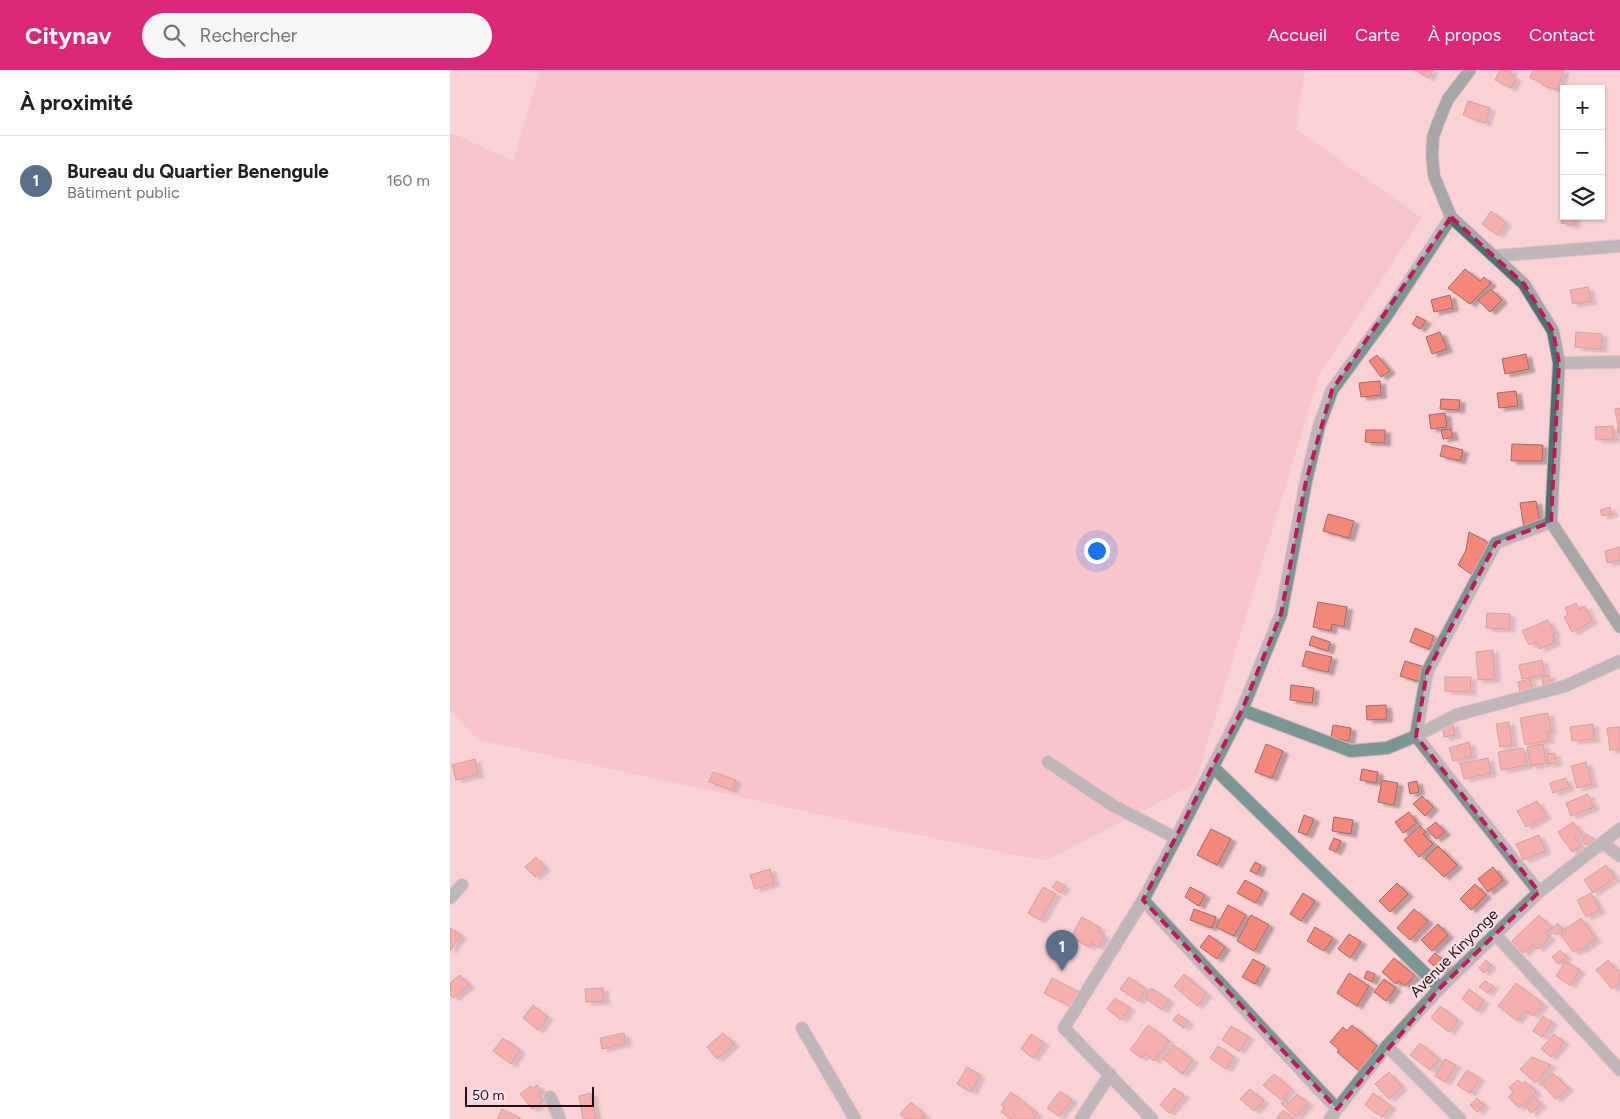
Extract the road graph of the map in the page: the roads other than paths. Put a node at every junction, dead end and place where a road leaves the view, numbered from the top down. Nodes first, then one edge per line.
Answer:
1 (1470, 70) edge
2 (1451, 217) junction
3 (1620, 246) edge
4 (1494, 256) junction
5 (1620, 362) edge
6 (1559, 363) junction
7 (1551, 522) junction
8 (1620, 627) edge
9 (1620, 661) edge
10 (1242, 710) junction
11 (1416, 736) junction
12 (1048, 762) dead end
13 (1213, 767) junction
14 (1620, 829) edge
15 (1176, 838) junction
16 (1603, 843) junction
17 (1620, 856) edge
18 (462, 885) dead end
19 (1539, 892) junction
20 (450, 898) edge
21 (1143, 900) junction
22 (1495, 934) junction
23 (1440, 988) junction
24 (802, 1028) dead end
25 (1387, 1046) junction
26 (1620, 1070) edge
27 (1110, 1074) junction
28 (550, 1097) dead end
29 (1334, 1114) edge
30 (560, 1119) edge
31 (855, 1119) edge
32 (1081, 1119) edge
33 (1152, 1119) edge
34 (1460, 1119) edge

1 - 2 street
2 - 4 street
2 - 10 street
3 - 4 street
4 - 6 street
5 - 6 street
6 - 7 street
7 - 8 street
7 - 11 street
9 - 11 street
10 - 11 street
10 - 13 street
11 - 19 street
12 - 15 street
13 - 15 street
13 - 23 street
14 - 16 street, Avenue Kinyonge
15 - 21 street
16 - 17 street
16 - 19 street, Avenue Kinyonge
18 - 20 street
19 - 22 street, Avenue Kinyonge
21 - 27 street
21 - 29 street
22 - 23 street, Avenue Kinyonge
22 - 26 street
23 - 25 street, Avenue Kinyonge
24 - 31 street
25 - 29 street, Avenue Kinyonge
25 - 34 street
27 - 32 street
27 - 33 street
28 - 30 street

